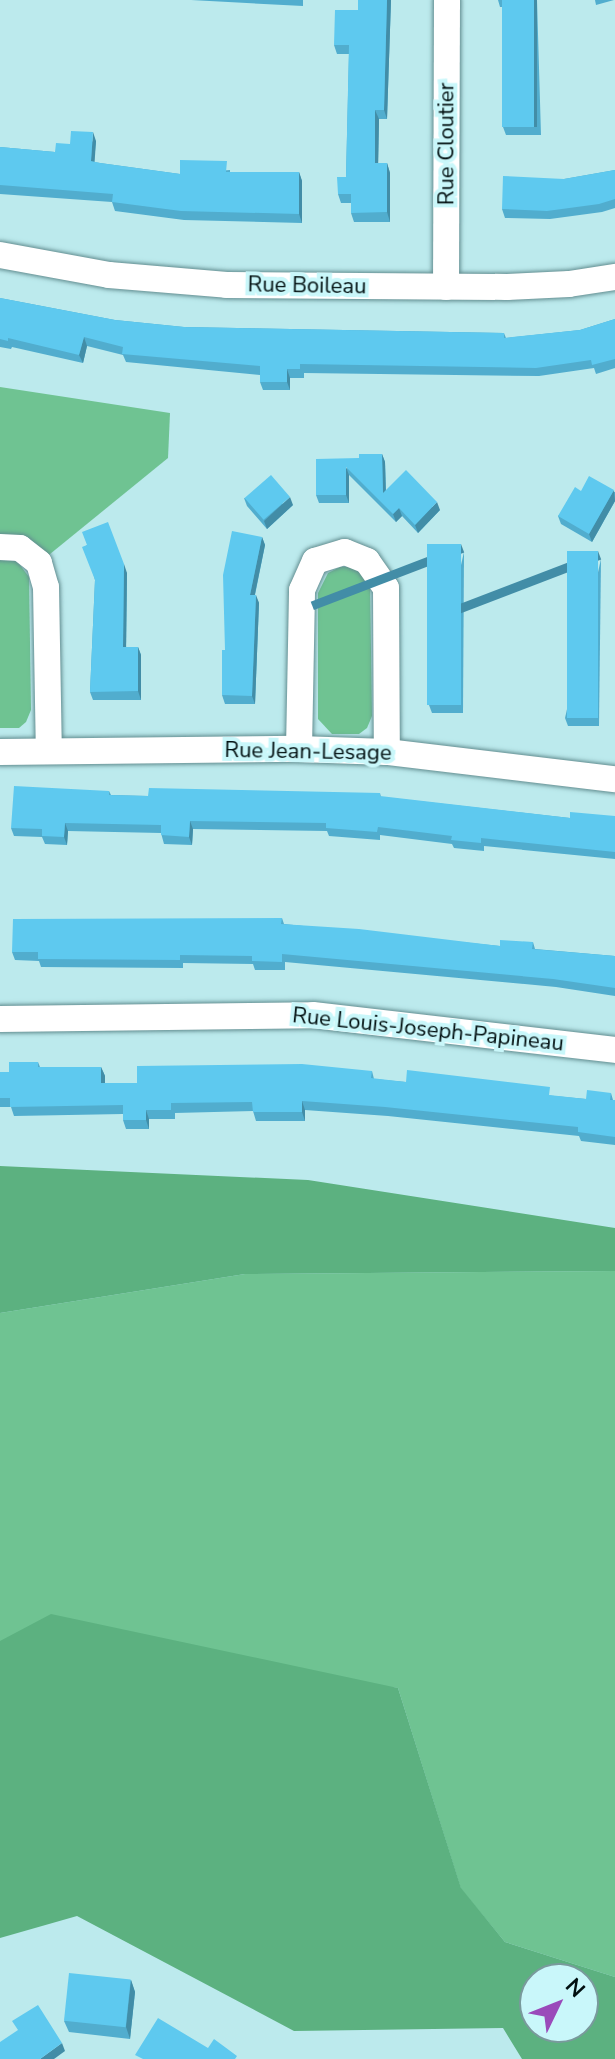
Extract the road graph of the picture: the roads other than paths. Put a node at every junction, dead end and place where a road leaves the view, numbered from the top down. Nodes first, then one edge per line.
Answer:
1 (447, 0) edge
2 (0, 255) edge
3 (615, 277) edge
4 (446, 287) junction
5 (0, 547) edge
6 (299, 749) junction
7 (49, 751) junction
8 (0, 752) edge
9 (387, 752) junction
10 (615, 779) edge
11 (0, 1019) edge
12 (615, 1050) edge

1 - 4 street, Rue Cloutier
2 - 4 street, Rue Boileau
3 - 4 street, Rue Boileau
5 - 7 street
6 - 7 street, Rue Jean-Lesage
6 - 9 street, Rue Jean-Lesage
6 - 9 street
7 - 8 street, Rue Jean-Lesage
9 - 10 street, Rue Jean-Lesage
11 - 12 street, Rue Louis-Joseph-Papineau

